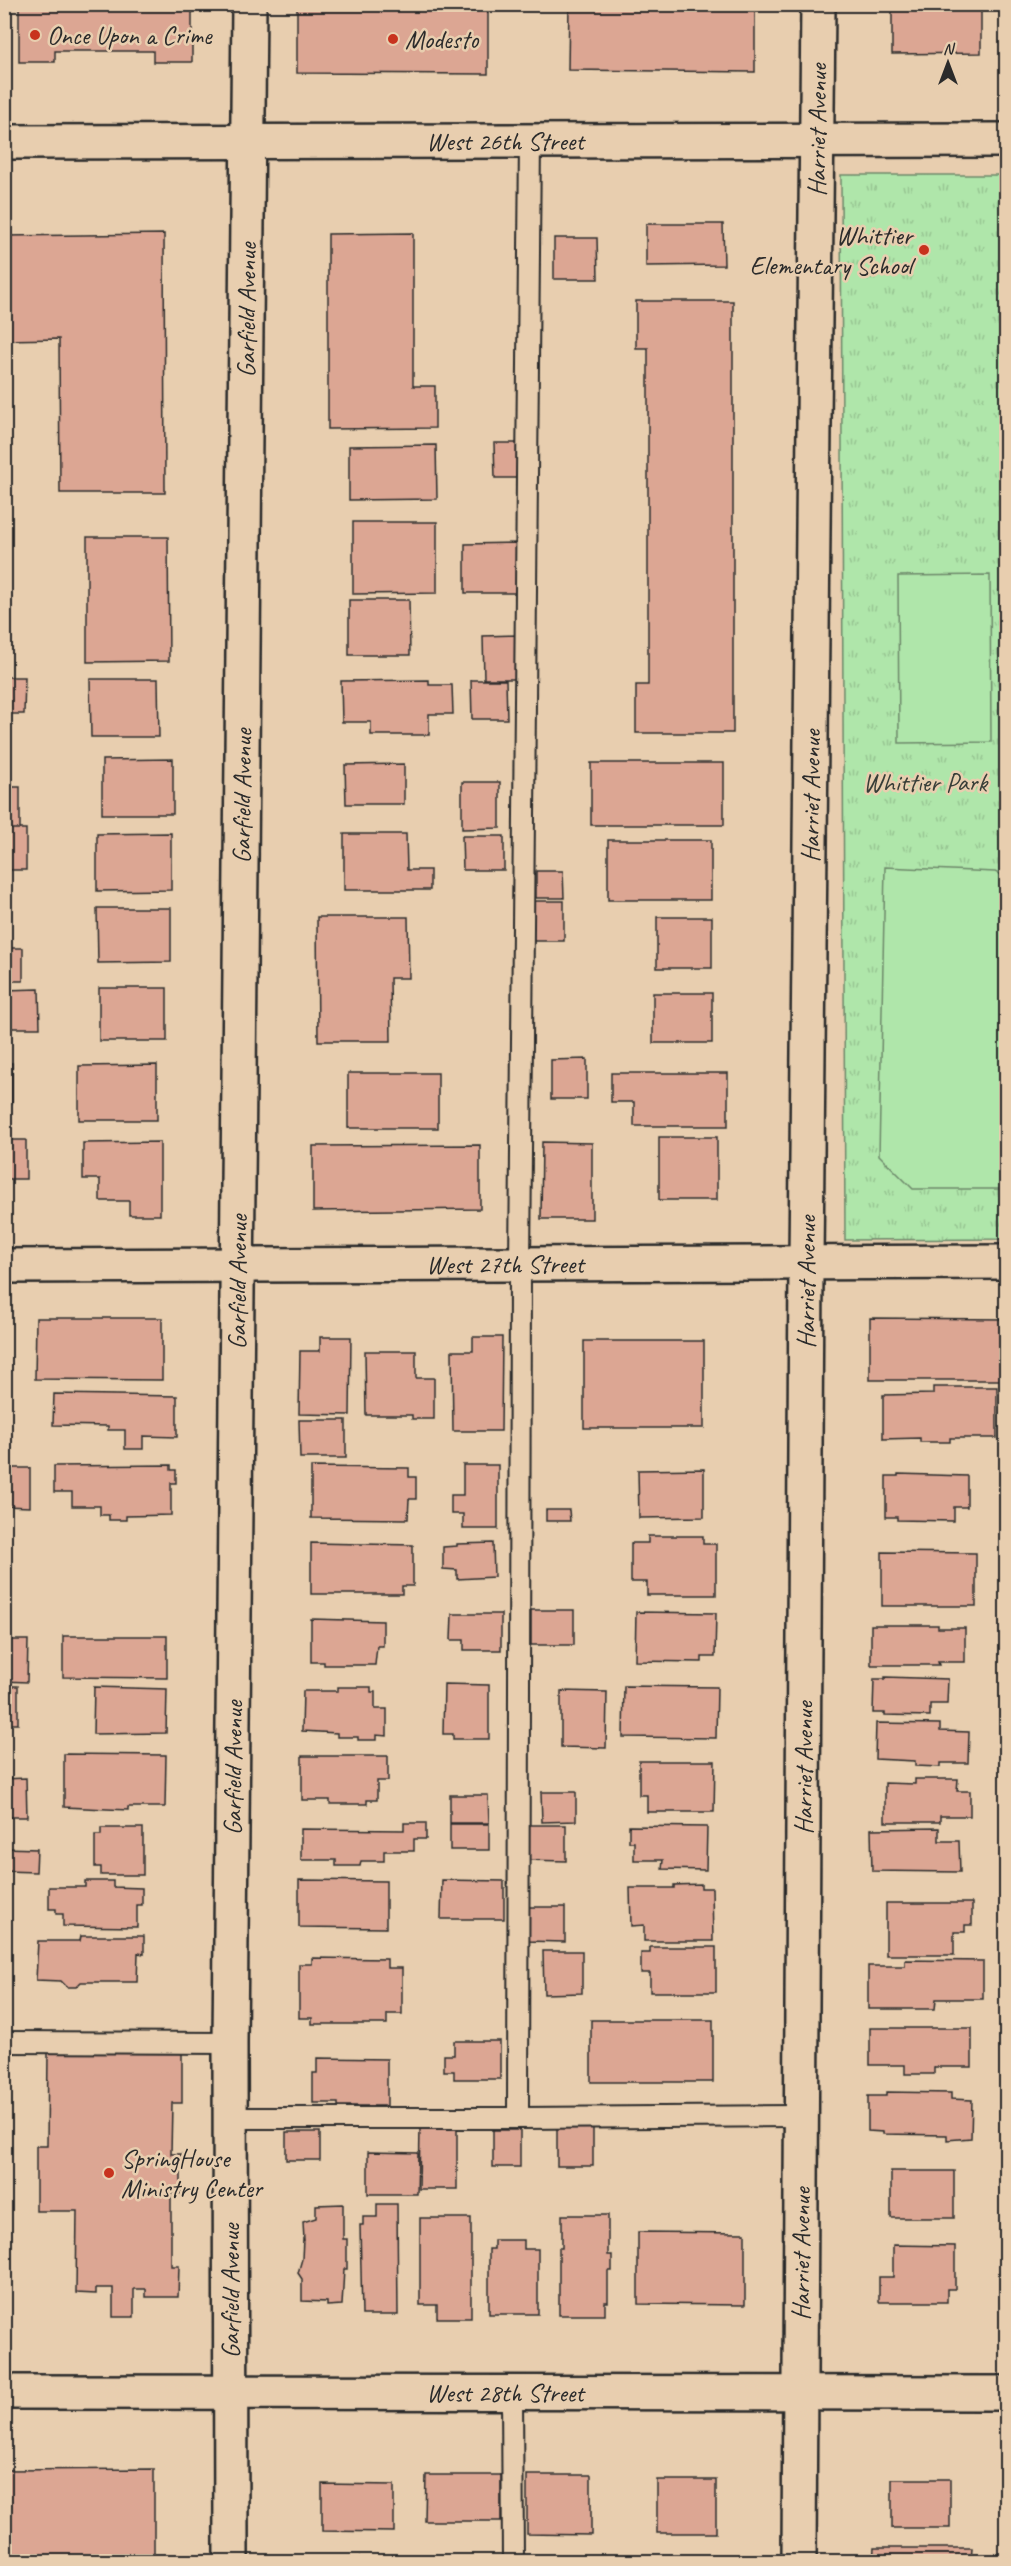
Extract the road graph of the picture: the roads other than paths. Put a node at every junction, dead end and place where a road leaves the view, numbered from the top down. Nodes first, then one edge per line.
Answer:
1 (249, 4) edge
2 (818, 4) edge
3 (818, 139) junction
4 (530, 140) junction
5 (1006, 140) edge
6 (248, 141) junction
7 (4, 142) edge
8 (806, 1262) junction
9 (1006, 1262) edge
10 (238, 1265) junction
11 (520, 1265) junction
12 (4, 1266) edge
13 (4, 2042) edge
14 (230, 2043) junction
15 (801, 2116) junction
16 (230, 2118) junction
17 (518, 2118) junction
18 (4, 2392) edge
19 (231, 2392) junction
20 (512, 2392) junction
21 (798, 2393) junction
22 (1006, 2393) edge
23 (231, 2562) edge
24 (513, 2562) edge
25 (798, 2562) edge

1 - 6 street, Garfield Avenue
2 - 3 street, Harriet Avenue
3 - 4 street, West 26th Street
3 - 5 street, West 26th Street
3 - 8 street, Harriet Avenue
4 - 6 street, West 26th Street
4 - 11 lane
6 - 7 street, West 26th Street
6 - 10 street, Garfield Avenue
8 - 9 street, West 27th Street
8 - 11 street, West 27th Street
8 - 15 street, Harriet Avenue
10 - 11 street, West 27th Street
10 - 12 street, West 27th Street
10 - 14 street, Garfield Avenue
11 - 17 lane
13 - 14 lane
14 - 16 street, Garfield Avenue
15 - 17 lane
15 - 21 street, Harriet Avenue
16 - 17 lane
16 - 19 street, Garfield Avenue
18 - 19 street, West 28th Street
19 - 20 street, West 28th Street
19 - 23 street, Garfield Avenue
20 - 21 street, West 28th Street
20 - 24 lane
21 - 22 street, West 28th Street
21 - 25 street, Harriet Avenue

